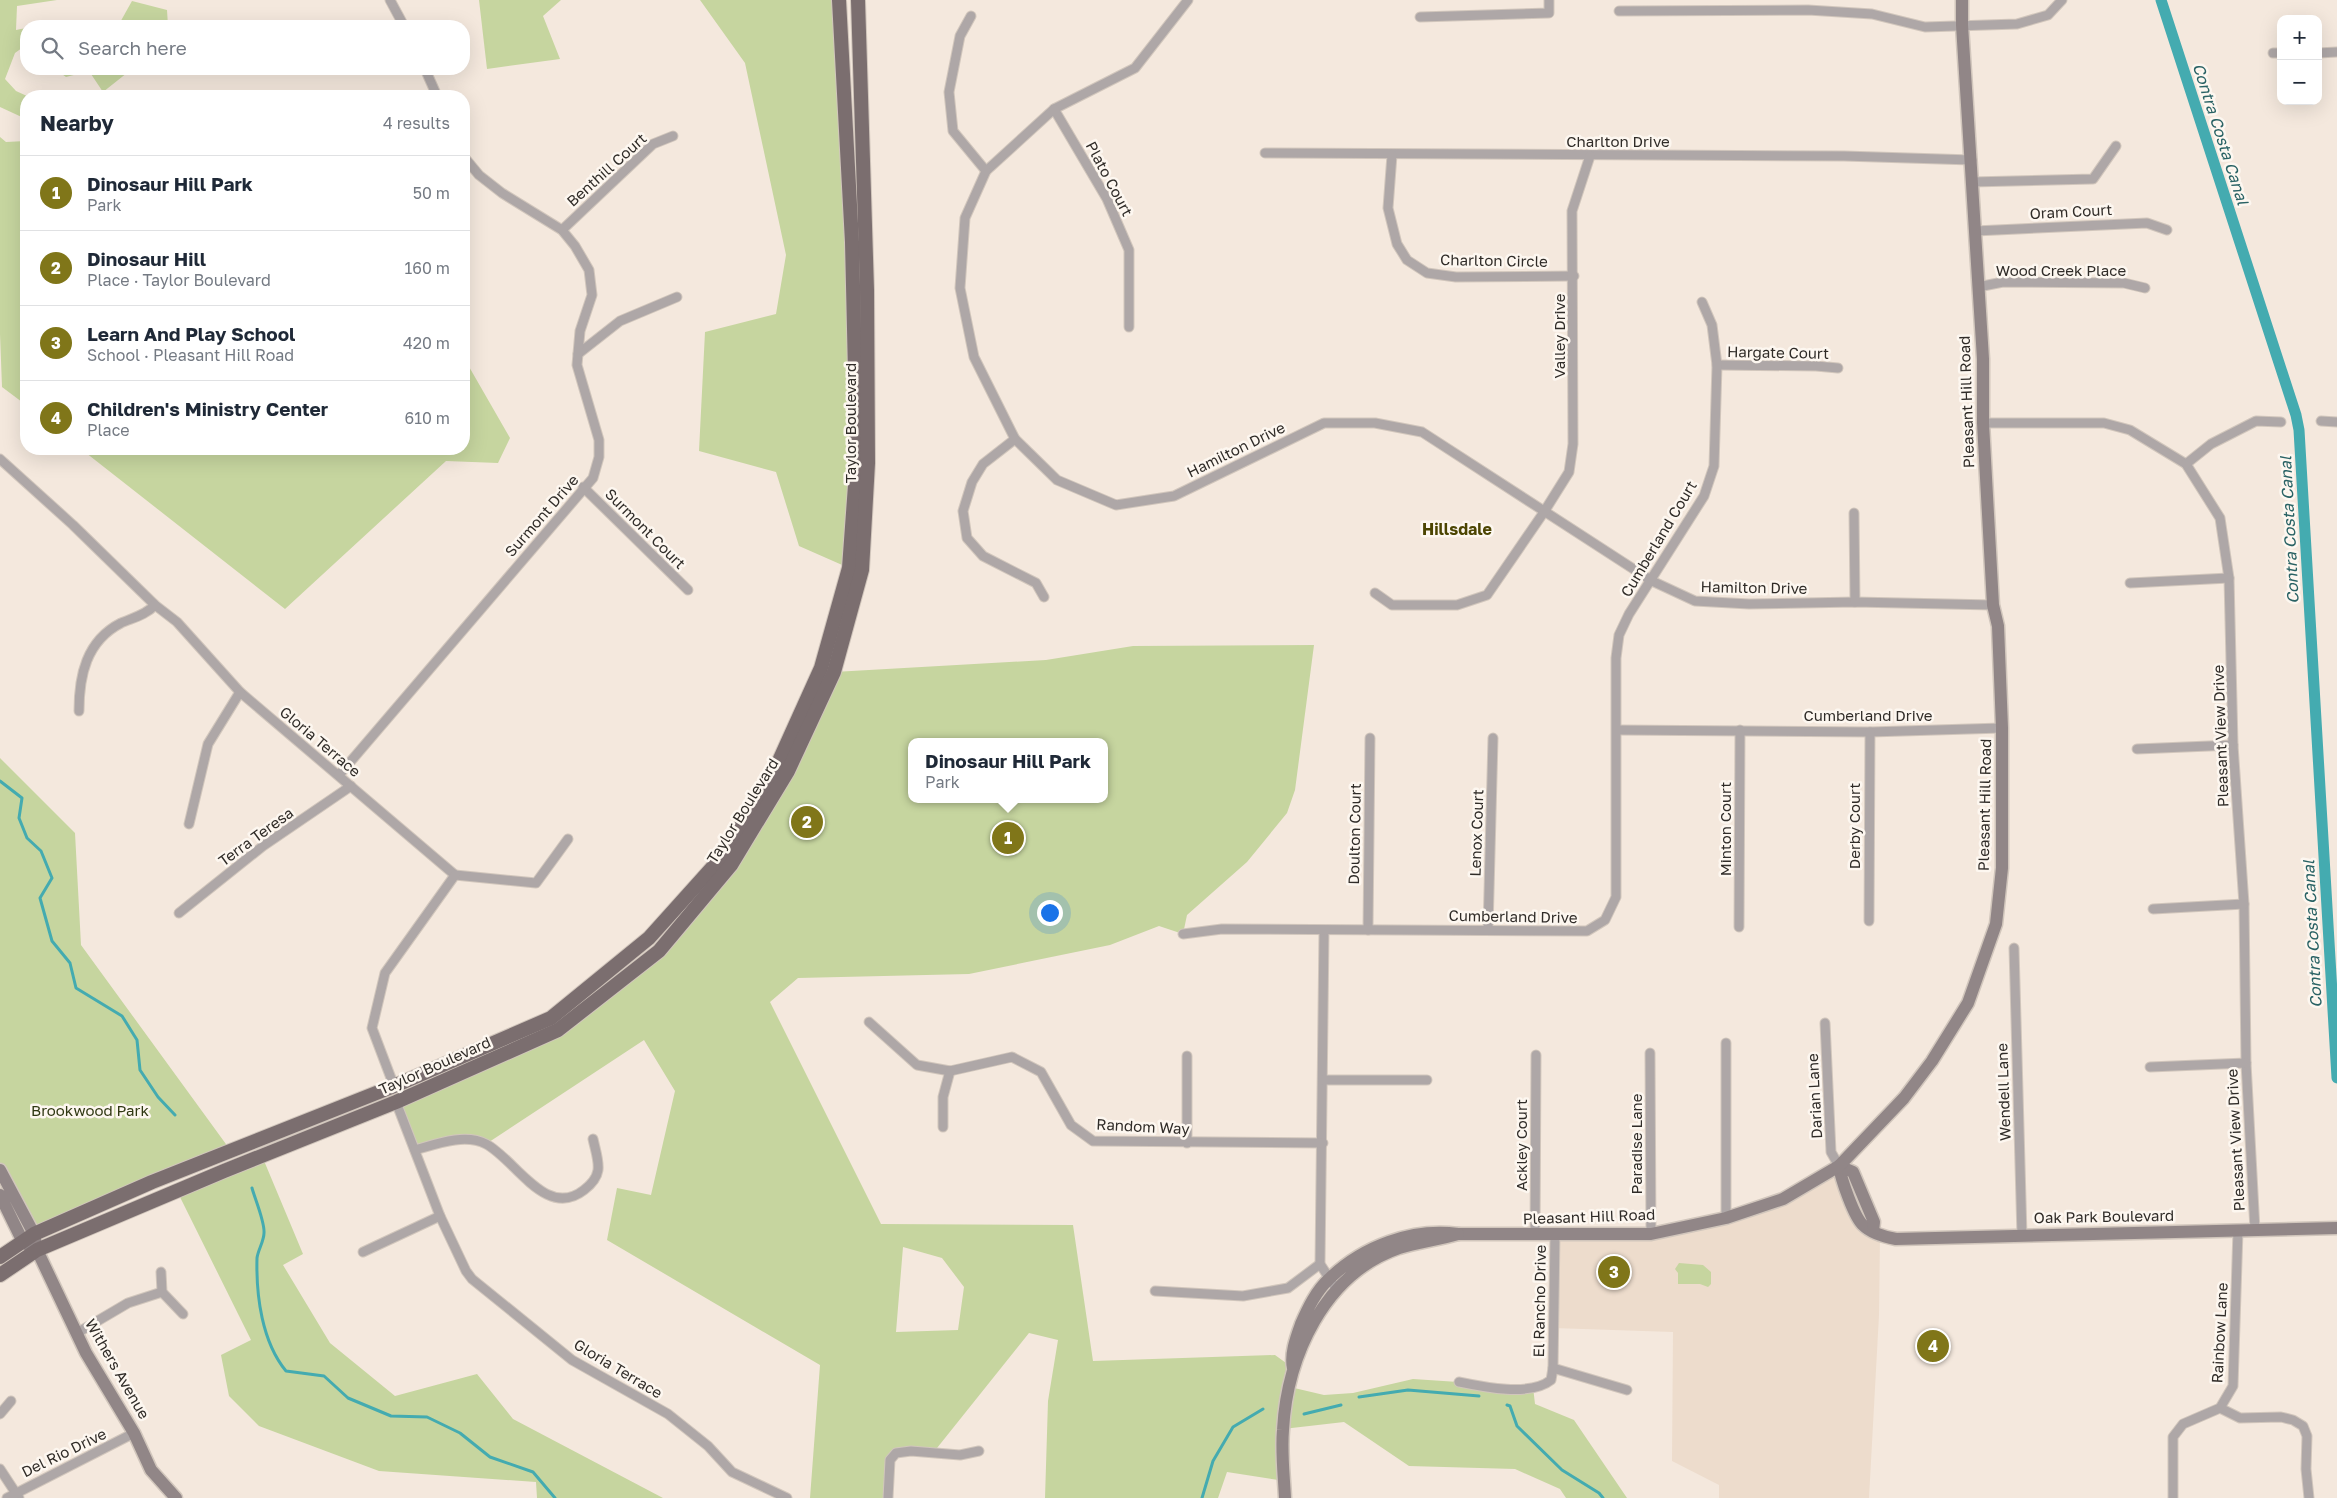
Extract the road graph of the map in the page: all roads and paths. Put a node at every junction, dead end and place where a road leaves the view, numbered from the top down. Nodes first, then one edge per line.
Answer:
1 (390, 0) edge
2 (839, 0) edge
3 (858, 0) edge
4 (1188, 0) edge
5 (1549, 0) edge
6 (1962, 0) edge
7 (2062, 0) edge
8 (1619, 10) dead end
9 (970, 16) dead end
10 (1420, 18) dead end
11 (401, 20) edge
12 (1962, 25) junction
13 (2322, 52) edge
14 (2337, 52) edge
15 (428, 75) edge
16 (435, 90) edge
17 (1054, 109) junction
18 (673, 136) dead end
19 (2116, 146) dead end
20 (1265, 153) dead end
21 (1392, 155) junction
22 (1590, 156) junction
23 (1972, 160) junction
24 (470, 165) edge
25 (986, 171) junction
26 (1971, 182) junction
27 (562, 230) junction
28 (2166, 230) dead end
29 (1974, 231) junction
30 (1574, 276) junction
31 (1978, 287) junction
32 (2145, 288) dead end
33 (677, 297) dead end
34 (1702, 302) dead end
35 (1129, 327) dead end
36 (578, 354) junction
37 (1717, 365) junction
38 (1838, 368) dead end
39 (2281, 422) dead end
40 (2321, 422) dead end
41 (2337, 422) edge
42 (1983, 423) junction
43 (1015, 439) junction
44 (0, 459) edge
45 (2186, 464) junction
46 (583, 487) junction
47 (1544, 512) junction
48 (1854, 513) dead end
49 (2230, 578) junction
50 (1652, 581) junction
51 (2130, 583) dead end
52 (688, 590) dead end
53 (1375, 593) dead end
54 (1044, 598) dead end
55 (1855, 602) junction
56 (155, 605) junction
57 (1993, 605) junction
58 (240, 692) junction
59 (79, 711) dead end
60 (2002, 728) junction
61 (1617, 730) junction
62 (1740, 730) junction
63 (1870, 732) junction
64 (1370, 738) dead end
65 (1493, 738) dead end
66 (2233, 745) junction
67 (2138, 749) dead end
68 (339, 775) junction
69 (351, 786) junction
70 (189, 824) dead end
71 (568, 838) dead end
72 (455, 875) junction
73 (2244, 904) junction
74 (2153, 909) dead end
75 (179, 913) dead end
76 (1868, 921) dead end
77 (1739, 927) dead end
78 (1368, 930) junction
79 (1488, 930) junction
80 (1324, 931) junction
81 (1183, 934) dead end
82 (2014, 948) dead end
83 (869, 1022) dead end
84 (1825, 1023) dead end
85 (1726, 1042) dead end
86 (1650, 1053) dead end
87 (1536, 1055) dead end
88 (1186, 1056) dead end
89 (2246, 1063) junction
90 (2150, 1067) dead end
91 (950, 1071) junction
92 (1322, 1080) junction
93 (1427, 1080) dead end
94 (394, 1086) junction
95 (396, 1102) junction
96 (943, 1128) dead end
97 (593, 1139) dead end
98 (1187, 1143) junction
99 (1322, 1143) junction
100 (415, 1150) junction
101 (1839, 1166) junction
102 (0, 1170) edge
103 (0, 1195) edge
104 (440, 1216) junction
105 (1726, 1218) junction
106 (2337, 1228) edge
107 (2238, 1230) junction
108 (2255, 1230) junction
109 (1458, 1234) junction
110 (1651, 1234) junction
111 (1555, 1235) junction
112 (1535, 1236) junction
113 (2022, 1236) junction
114 (28, 1238) junction
115 (37, 1250) junction
116 (363, 1252) dead end
117 (0, 1258) edge
118 (1320, 1264) junction
119 (162, 1272) dead end
120 (0, 1275) edge
121 (1328, 1279) junction
122 (1337, 1290) junction
123 (1155, 1291) dead end
124 (162, 1292) junction
125 (184, 1314) dead end
126 (76, 1333) junction
127 (1293, 1368) junction
128 (1553, 1368) junction
129 (1459, 1382) dead end
130 (1627, 1390) dead end
131 (11, 1401) dead end
132 (2220, 1408) junction
133 (0, 1414) edge
134 (134, 1433) junction
135 (979, 1451) dead end
136 (0, 1469) edge
137 (17, 1495) edge
138 (7, 1498) edge
139 (176, 1498) edge
140 (787, 1498) edge
141 (888, 1498) edge
142 (1285, 1498) edge
143 (2173, 1498) edge
144 (2309, 1498) edge

1 - 11 street
2 - 94 main road, Taylor Boulevard
3 - 95 main road, Taylor Boulevard
4 - 17 street, Hamilton Drive
5 - 10 street
6 - 12 street, Pleasant Hill Road
7 - 12 street
8 - 12 street
9 - 25 street
12 - 23 street, Pleasant Hill Road
13 - 14 street
15 - 16 street
17 - 25 street, Hamilton Drive
17 - 35 street, Plato Court
18 - 27 street, Benthill Court
19 - 26 street
20 - 21 street, Charlton Drive
21 - 22 street, Charlton Drive
21 - 30 street, Charlton Circle
22 - 23 street, Charlton Drive
22 - 30 street, Valley Drive
23 - 26 street, Pleasant Hill Road
24 - 27 street, Surmont Drive
25 - 43 street, Hamilton Drive
26 - 29 street, Pleasant Hill Road
27 - 36 street, Surmont Drive
28 - 29 street, Oram Court
29 - 31 street, Pleasant Hill Road
30 - 47 street, Valley Drive
31 - 32 street, Wood Creek Place
31 - 42 street, Pleasant Hill Road
33 - 36 street
34 - 37 street, Cumberland Court
36 - 46 street, Surmont Drive
37 - 38 street, Hargate Court
37 - 50 street, Cumberland Court
39 - 45 street
40 - 41 street
42 - 45 street, Pleasant View Drive
42 - 57 street, Pleasant Hill Road
43 - 47 street, Hamilton Drive
43 - 54 street
44 - 56 street, Gloria Terrace
45 - 49 street, Pleasant View Drive
46 - 52 street, Surmont Court
46 - 68 street, Surmont Drive
47 - 50 street, Hamilton Drive
47 - 53 street, Valley Drive
48 - 55 street
49 - 51 street
49 - 66 street, Pleasant View Drive
50 - 55 street, Hamilton Drive
50 - 61 street, Cumberland Court
55 - 57 street, Hamilton Drive
56 - 58 street, Gloria Terrace
56 - 59 street
57 - 60 street, Pleasant Hill Road
58 - 68 street, Gloria Terrace
58 - 70 street
60 - 63 street, Cumberland Drive
60 - 101 street, Pleasant Hill Road
61 - 62 street, Cumberland Drive
61 - 79 street, Cumberland Drive
62 - 63 street, Cumberland Drive
62 - 77 street, Minton Court
63 - 76 street, Derby Court
64 - 78 street, Doulton Court
65 - 79 street, Lenox Court
66 - 67 street
66 - 73 street, Pleasant View Drive
68 - 69 street, Gloria Terrace
69 - 72 street, Gloria Terrace
69 - 75 street, Terra Teresa
71 - 72 street
72 - 94 street
73 - 74 street
73 - 89 street, Pleasant View Drive
78 - 79 street, Cumberland Drive
78 - 80 street, Cumberland Drive
80 - 81 street, Cumberland Drive
80 - 92 street
82 - 113 street, Wendell Lane
83 - 91 street, Random Way
84 - 101 street, Darian Lane
85 - 105 street
86 - 110 street, Paradise Lane
87 - 112 street, Ackley Court
88 - 98 street
89 - 90 street
89 - 108 street, Pleasant View Drive
91 - 96 street
91 - 98 street, Random Way
92 - 93 street
92 - 99 street
94 - 114 main road, Taylor Boulevard
95 - 100 street, Gloria Terrace
95 - 115 main road, Taylor Boulevard
97 - 100 street
98 - 99 street, Random Way
99 - 118 street
100 - 104 street, Gloria Terrace
101 - 105 street, Pleasant Hill Road
101 - 113 street, Oak Park Boulevard
102 - 114 street, Withers Avenue
103 - 114 street, Withers Avenue
104 - 116 street
104 - 140 street, Gloria Terrace
105 - 110 street, Pleasant Hill Road
106 - 108 street, Oak Park Boulevard
107 - 108 street, Oak Park Boulevard
107 - 113 street, Oak Park Boulevard
107 - 132 street, Rainbow Lane
109 - 112 street, Pleasant Hill Road
109 - 121 street, Pleasant Hill Road
109 - 122 street, Pleasant Hill Road
110 - 111 street, Pleasant Hill Road
111 - 112 street, Pleasant Hill Road
111 - 128 street, El Rancho Drive
114 - 115 street, Withers Avenue
114 - 117 main road, Taylor Boulevard
115 - 120 main road, Taylor Boulevard
115 - 126 street, Withers Avenue
118 - 121 street
118 - 123 street
119 - 124 street
121 - 122 street
121 - 127 street, Pleasant Hill Road
122 - 127 street, Pleasant Hill Road
124 - 125 street
124 - 126 street
126 - 134 street, Withers Avenue
127 - 142 street, Pleasant Hill Road
128 - 129 street
128 - 130 street
131 - 133 street
132 - 143 street
132 - 144 street
134 - 137 street, Del Rio Drive
134 - 139 street, Withers Avenue
135 - 141 street
136 - 137 street
137 - 138 street, Del Rio Drive

